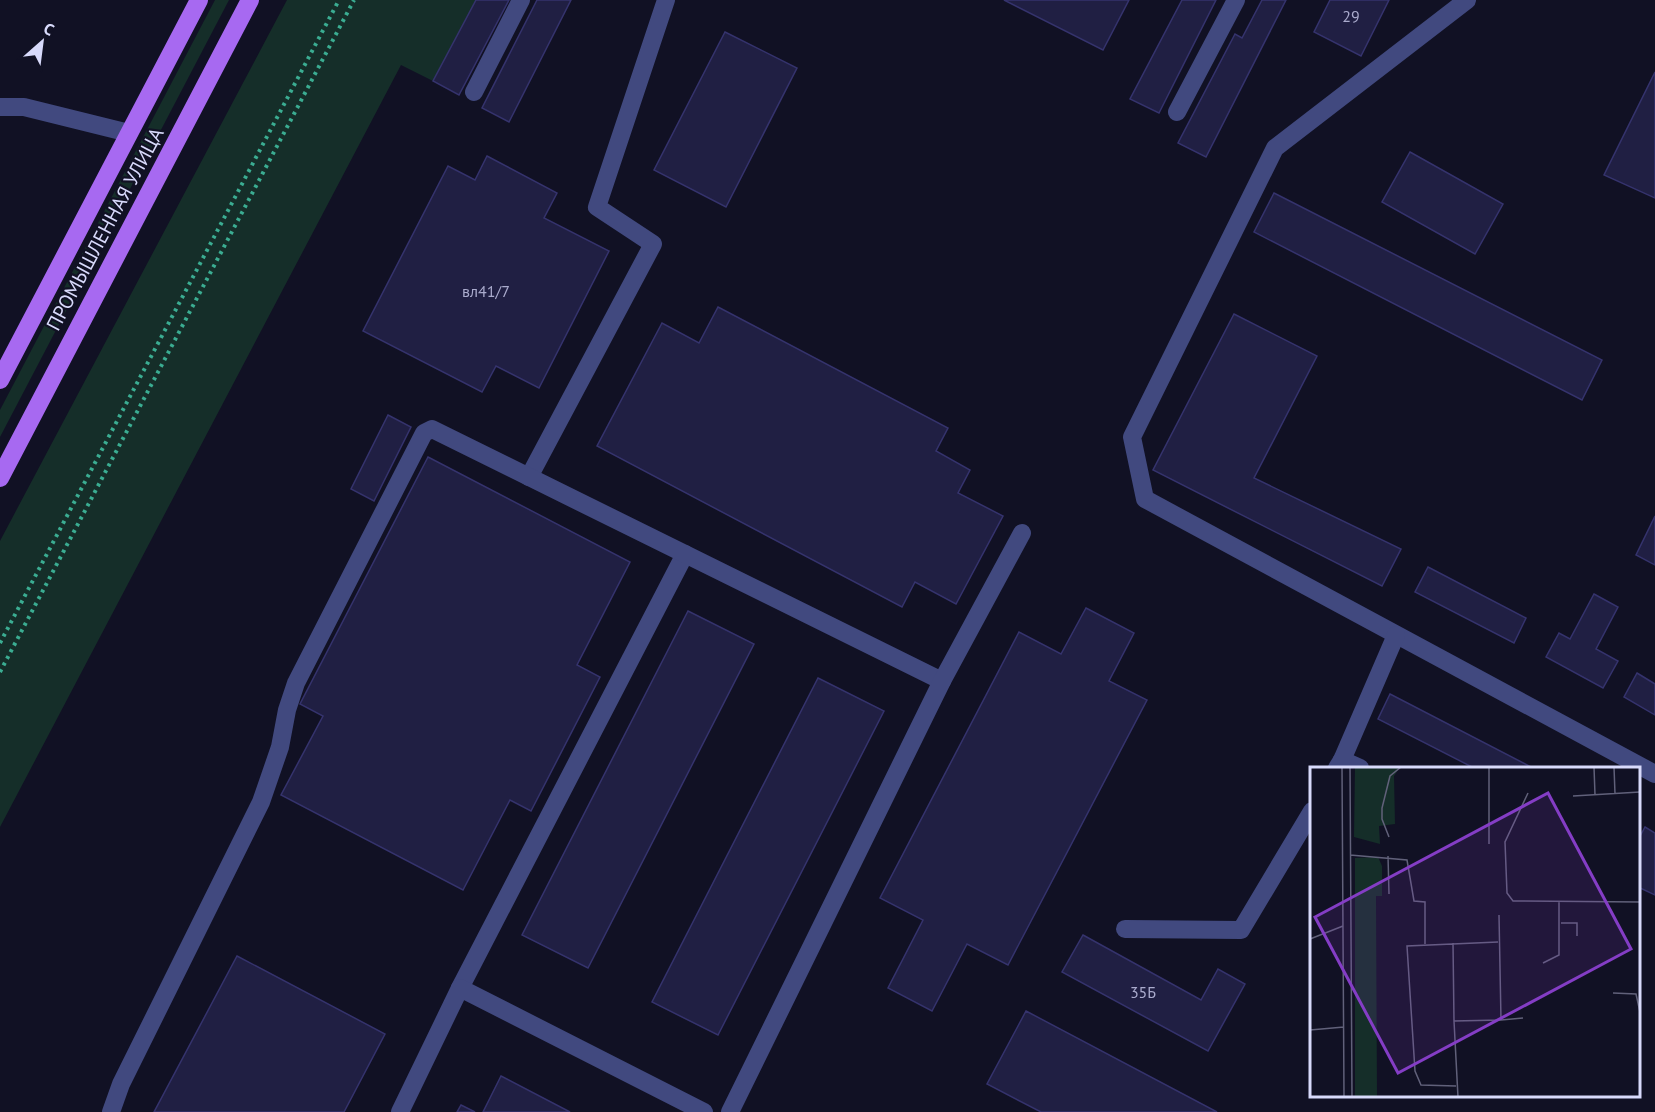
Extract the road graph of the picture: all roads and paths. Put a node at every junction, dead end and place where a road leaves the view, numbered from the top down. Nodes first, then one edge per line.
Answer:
1 (199, 0) edge
2 (250, 0) edge
3 (339, 0) edge
4 (354, 0) edge
5 (520, 0) edge
6 (666, 0) edge
7 (1236, 0) edge
8 (1467, 0) edge
9 (474, 92) dead end
10 (0, 107) edge
11 (1177, 112) dead end
12 (129, 134) junction
13 (0, 380) edge
14 (529, 477) junction
15 (0, 478) edge
16 (1022, 533) dead end
17 (685, 554) junction
18 (1396, 635) junction
19 (0, 643) edge
20 (0, 672) edge
21 (942, 681) junction
22 (1339, 764) edge
23 (1354, 767) edge
24 (1655, 774) edge
25 (1310, 813) edge
26 (1125, 929) dead end
27 (460, 988) junction
28 (111, 1112) edge
29 (400, 1112) edge
30 (704, 1112) edge
31 (730, 1112) edge

1 - 12 main road, ПРОМЫШЛЕННАЯ УЛИЦА
2 - 15 main road, ПРОМЫШЛЕННАЯ УЛИЦА
3 - 19 path
4 - 20 path
5 - 9 lane
6 - 14 lane
7 - 11 lane
8 - 18 lane
10 - 12 lane
12 - 13 main road, ПРОМЫШЛЕННАЯ УЛИЦА
14 - 17 lane
14 - 28 lane
16 - 21 lane
17 - 21 lane
17 - 27 lane
18 - 22 lane
18 - 24 lane
21 - 31 lane
22 - 23 lane
25 - 26 lane
27 - 29 lane
27 - 30 lane

